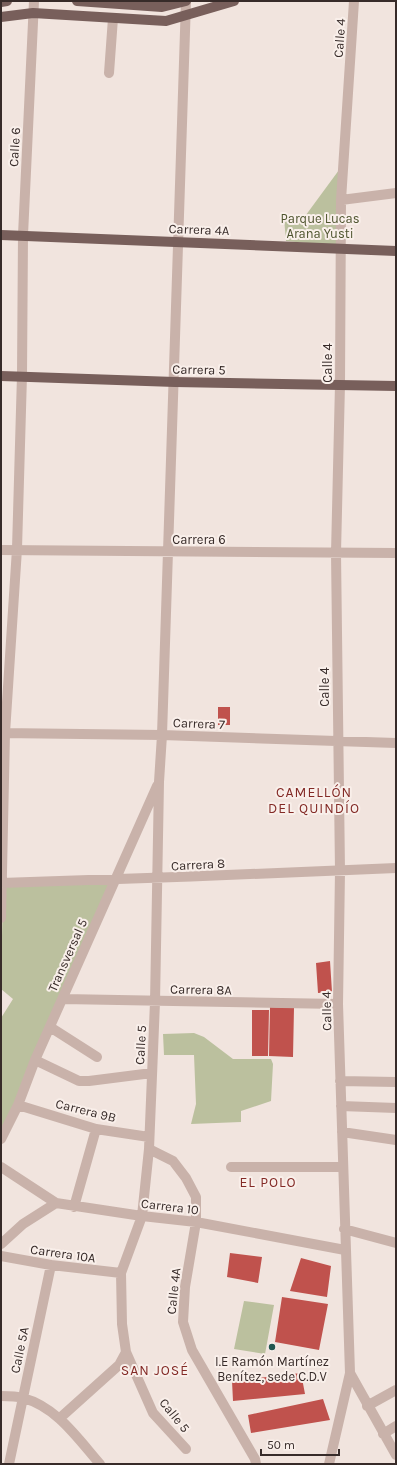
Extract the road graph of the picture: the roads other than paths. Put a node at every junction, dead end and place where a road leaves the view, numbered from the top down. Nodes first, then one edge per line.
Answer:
1 (7, 1) edge
2 (34, 1) edge
3 (77, 1) edge
4 (186, 1) edge
5 (234, 1) edge
6 (354, 1) edge
7 (1, 2) edge
8 (33, 13) junction
9 (186, 16) junction
10 (1, 17) edge
11 (113, 18) junction
12 (109, 73) dead end
13 (396, 193) edge
14 (340, 200) junction
15 (1, 235) edge
16 (22, 236) junction
17 (179, 242) junction
18 (340, 249) junction
19 (396, 251) edge
20 (22, 375) junction
21 (1, 376) edge
22 (175, 382) junction
23 (340, 384) junction
24 (396, 386) edge
25 (1, 550) edge
26 (17, 550) junction
27 (169, 552) junction
28 (336, 553) junction
29 (396, 553) edge
30 (3, 733) edge
31 (162, 735) junction
32 (337, 740) junction
33 (396, 743) edge
34 (159, 782) junction
35 (396, 868) edge
36 (340, 871) junction
37 (115, 878) junction
38 (157, 879) junction
39 (2, 883) edge
40 (1, 918) edge
41 (63, 999) junction
42 (155, 1002) junction
43 (338, 1004) junction
44 (50, 1027) junction
45 (97, 1057) dead end
46 (35, 1060) junction
47 (152, 1073) junction
48 (340, 1081) junction
49 (396, 1082) edge
50 (18, 1105) junction
51 (341, 1106) junction
52 (396, 1108) edge
53 (96, 1129) junction
54 (342, 1132) junction
55 (149, 1137) junction
56 (1, 1139) edge
57 (396, 1140) edge
58 (149, 1149) junction
59 (1, 1167) edge
60 (231, 1167) dead end
61 (343, 1167) junction
62 (56, 1203) junction
63 (74, 1207) junction
64 (142, 1216) junction
65 (196, 1222) junction
66 (344, 1229) junction
67 (396, 1243) edge
68 (1, 1244) edge
69 (345, 1250) junction
70 (1, 1256) edge
71 (51, 1265) junction
72 (121, 1274) junction
73 (126, 1352) junction
74 (350, 1373) junction
75 (396, 1390) edge
76 (1, 1396) edge
77 (22, 1398) junction
78 (367, 1406) junction
79 (60, 1418) junction
80 (396, 1426) edge
81 (383, 1434) junction
82 (186, 1449) dead end
83 (396, 1455) edge
84 (9, 1464) edge
85 (100, 1464) edge
86 (256, 1464) edge
87 (329, 1464) edge

1 - 7 main road
2 - 8 street, Calle 6
3 - 4 main road
4 - 9 street, Calle 5
5 - 9 main road
6 - 14 street, Calle 4
8 - 10 main road
8 - 11 main road
8 - 16 street, Calle 6
9 - 11 main road
9 - 17 street, Calle 5
11 - 12 street
13 - 14 street
14 - 18 street, Calle 4
15 - 16 main road, Carrera 4A
16 - 17 main road, Carrera 4A
16 - 20 street, Calle 6
17 - 18 main road, Carrera 4A
17 - 22 street, Calle 5
18 - 19 main road, Carrera 4A
18 - 23 street, Calle 4
20 - 21 main road, Carrera 5
20 - 22 main road, Carrera 5
20 - 26 street, Calle 6
22 - 23 main road, Carrera 5
22 - 27 street, Calle 5
23 - 24 main road, Carrera 5
23 - 28 street, Calle 4
25 - 26 street, Carrera 6
26 - 27 street, Carrera 6
26 - 30 street, Calle 6
27 - 28 street, Carrera 6
27 - 31 street, Calle 5
28 - 29 street, Carrera 6
28 - 32 street, Calle 4
30 - 31 street, Carrera 7
30 - 39 street, Calle 6
31 - 32 street, Carrera 7
31 - 34 street, Calle 5
32 - 33 street, Carrera 7
32 - 36 street, Calle 4
34 - 37 street, Transversal 5
34 - 38 street, Calle 5
35 - 36 street, Carrera 8
36 - 38 street, Carrera 8
36 - 43 street, Calle 4
37 - 38 street, Carrera 8
37 - 39 street, Carrera 8
37 - 41 street, Transversal 5
38 - 42 street, Calle 5
39 - 40 street, Calle 6
41 - 42 street, Carrera 8A
41 - 44 street, Transversal 5
42 - 43 street, Carrera 8A
42 - 47 street, Calle 5
43 - 48 street, Calle 4
44 - 45 street
44 - 46 street, Transversal 5
46 - 47 street
46 - 50 street, Transversal 5
47 - 55 street, Calle 5
48 - 49 street
48 - 51 street, Calle 4
50 - 53 street, Carrera 9B
50 - 56 street, Transversal 5
51 - 52 street
51 - 54 street, Calle 4
53 - 55 street, Carrera 9B
53 - 63 street
54 - 57 street
54 - 61 street, Calle 4
55 - 58 street, Calle 5
58 - 64 street, Calle 5
58 - 65 street, Calle 4A
59 - 62 street, Carrera 10
60 - 61 street
61 - 66 street, Calle 4
62 - 63 street, Carrera 10
62 - 68 street
63 - 64 street, Carrera 10
64 - 65 street, Carrera 10
64 - 72 street, Calle 5
65 - 69 street, Carrera 10
65 - 86 street, Calle 4A
66 - 67 street
66 - 69 street, Calle 4
69 - 74 street, Calle 4
70 - 71 street, Carrera 10A
71 - 72 street, Carrera 10A
71 - 77 street, Calle 5A
72 - 73 street, Calle 5
73 - 79 street
73 - 82 street, Calle 5
74 - 78 street, Calle 4
74 - 87 street, Calle 4
75 - 78 street
76 - 77 street
77 - 79 street
77 - 84 street, Calle 5A
78 - 81 street, Calle 4
79 - 85 street
80 - 81 street
81 - 83 street, Calle 4

